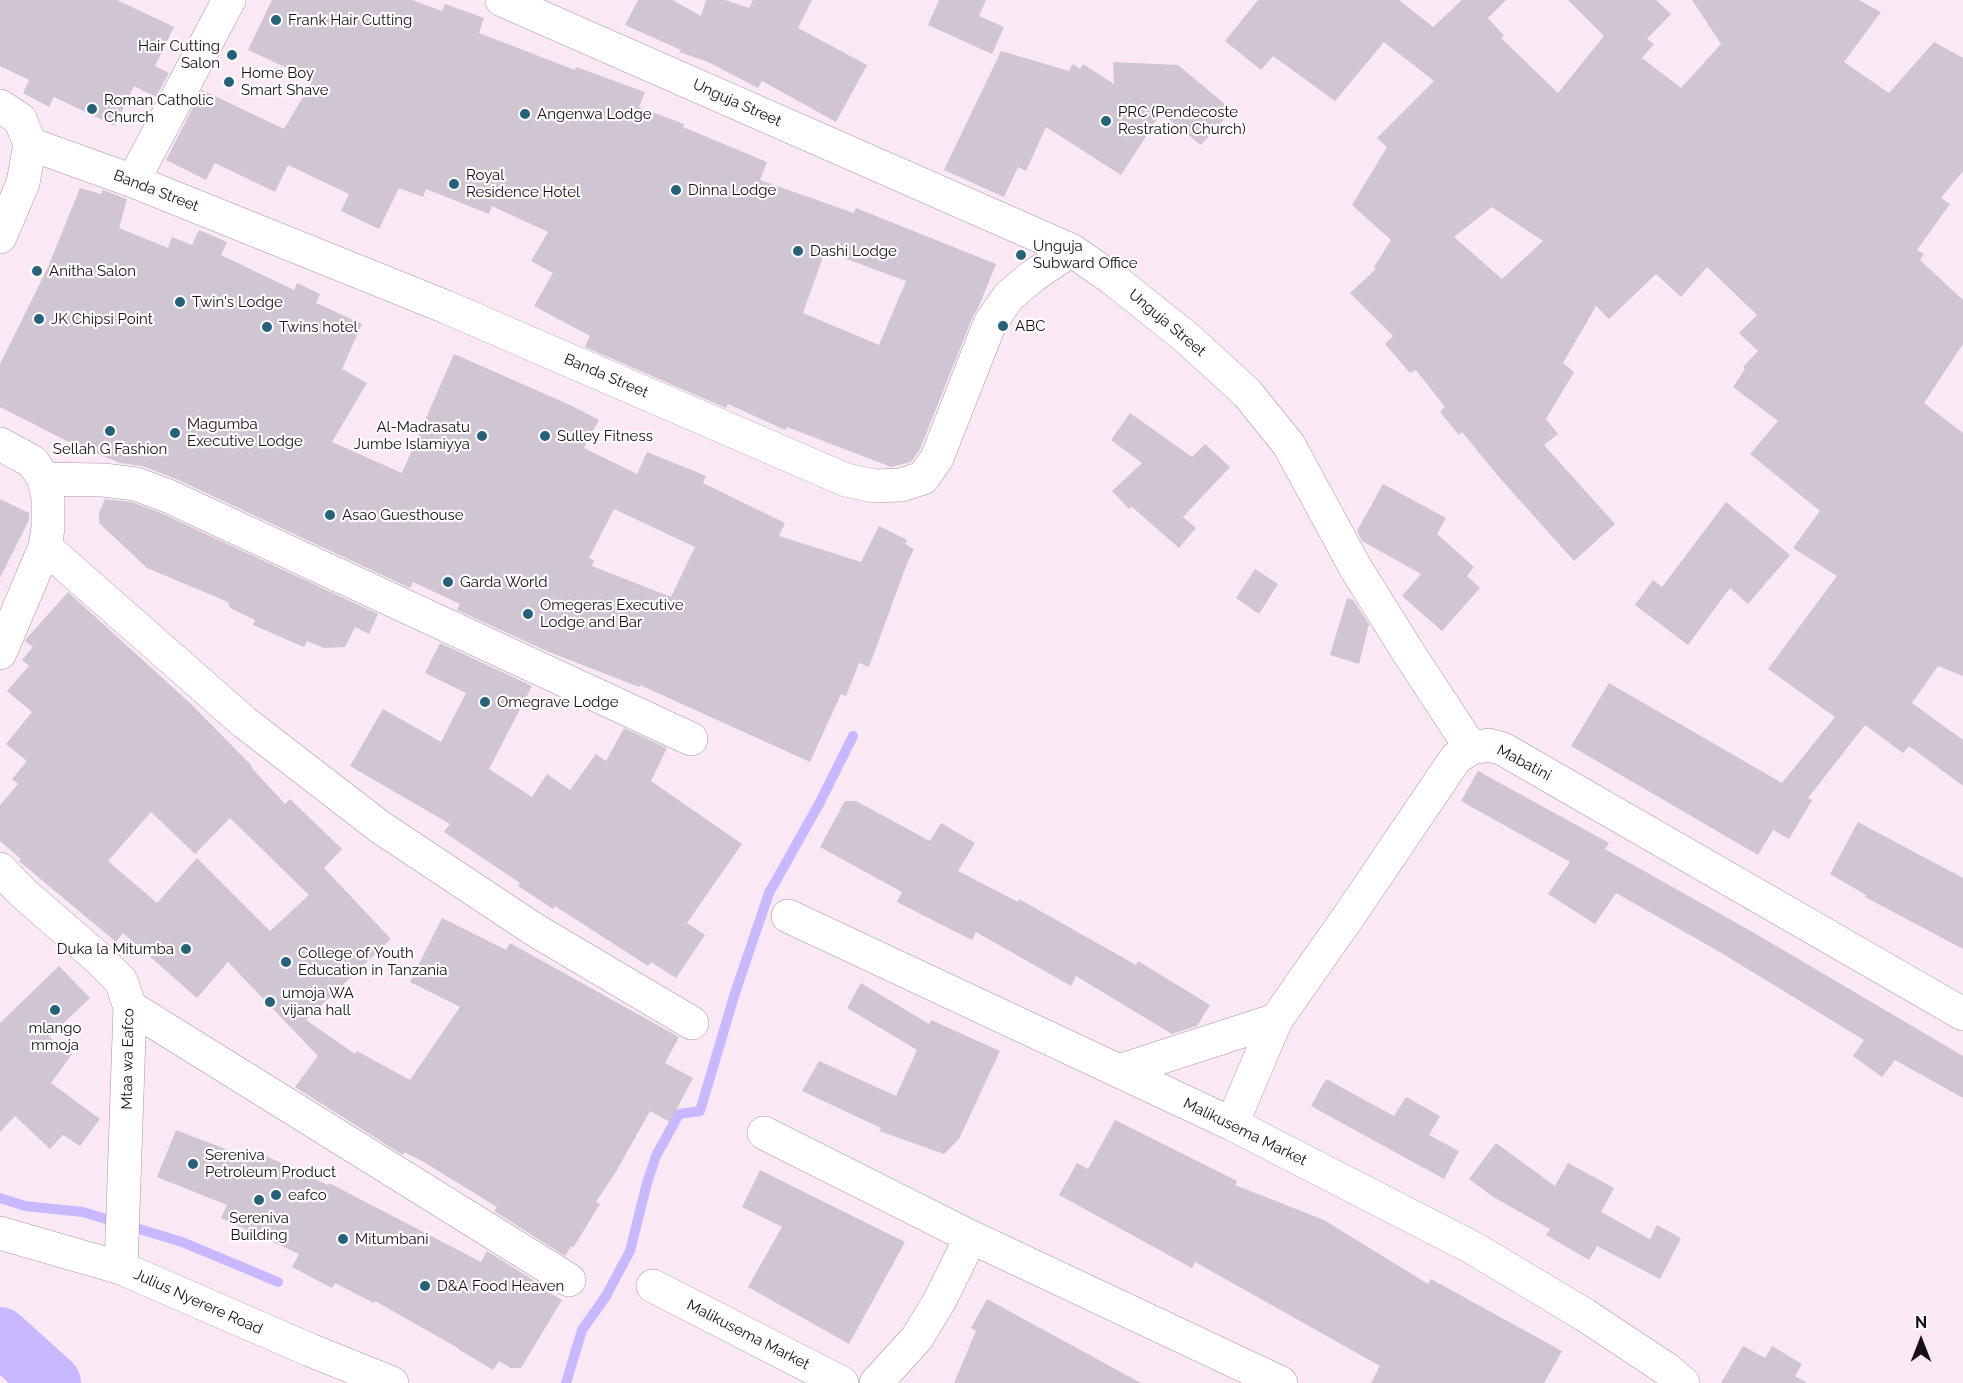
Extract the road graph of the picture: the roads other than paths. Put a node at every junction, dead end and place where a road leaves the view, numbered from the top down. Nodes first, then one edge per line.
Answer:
1 (228, 0) edge
2 (501, 0) edge
3 (0, 106) edge
4 (30, 144) junction
5 (133, 181) junction
6 (0, 237) edge
7 (1071, 250) junction
8 (0, 444) edge
9 (44, 479) junction
10 (45, 547) junction
11 (0, 653) edge
12 (691, 739) dead end
13 (1471, 748) junction
14 (0, 869) edge
15 (788, 916) dead end
16 (130, 1007) junction
17 (1963, 1014) edge
18 (1276, 1020) junction
19 (692, 1023) dead end
20 (1119, 1071) junction
21 (1232, 1124) junction
22 (764, 1133) dead end
23 (0, 1233) edge
24 (971, 1237) junction
25 (122, 1253) junction
26 (569, 1280) dead end
27 (653, 1286) dead end
28 (392, 1383) edge
29 (842, 1383) edge
30 (876, 1383) edge
31 (1281, 1383) edge
32 (1683, 1383) edge

1 - 5 main road
2 - 7 main road, Unguja Street
3 - 4 main road
4 - 5 main road, Banda Street
4 - 6 main road
5 - 7 main road, Banda Street
7 - 13 main road, Unguja Street
8 - 9 main road
9 - 10 main road
9 - 12 main road
10 - 11 main road
10 - 19 main road
13 - 17 main road, Mabatini
13 - 18 main road
14 - 16 main road, Mtaa wa Eafco
15 - 20 main road, Malikusema Market
16 - 25 main road, Mtaa wa Eafco
16 - 26 main road
18 - 20 main road
18 - 21 main road
20 - 21 main road, Malikusema Market
21 - 32 main road, Malikusema Market
22 - 24 main road
23 - 25 main road, Julius Nyerere Road
24 - 30 main road
24 - 31 main road
25 - 28 main road, Julius Nyerere Road
27 - 29 main road, Malikusema Market

